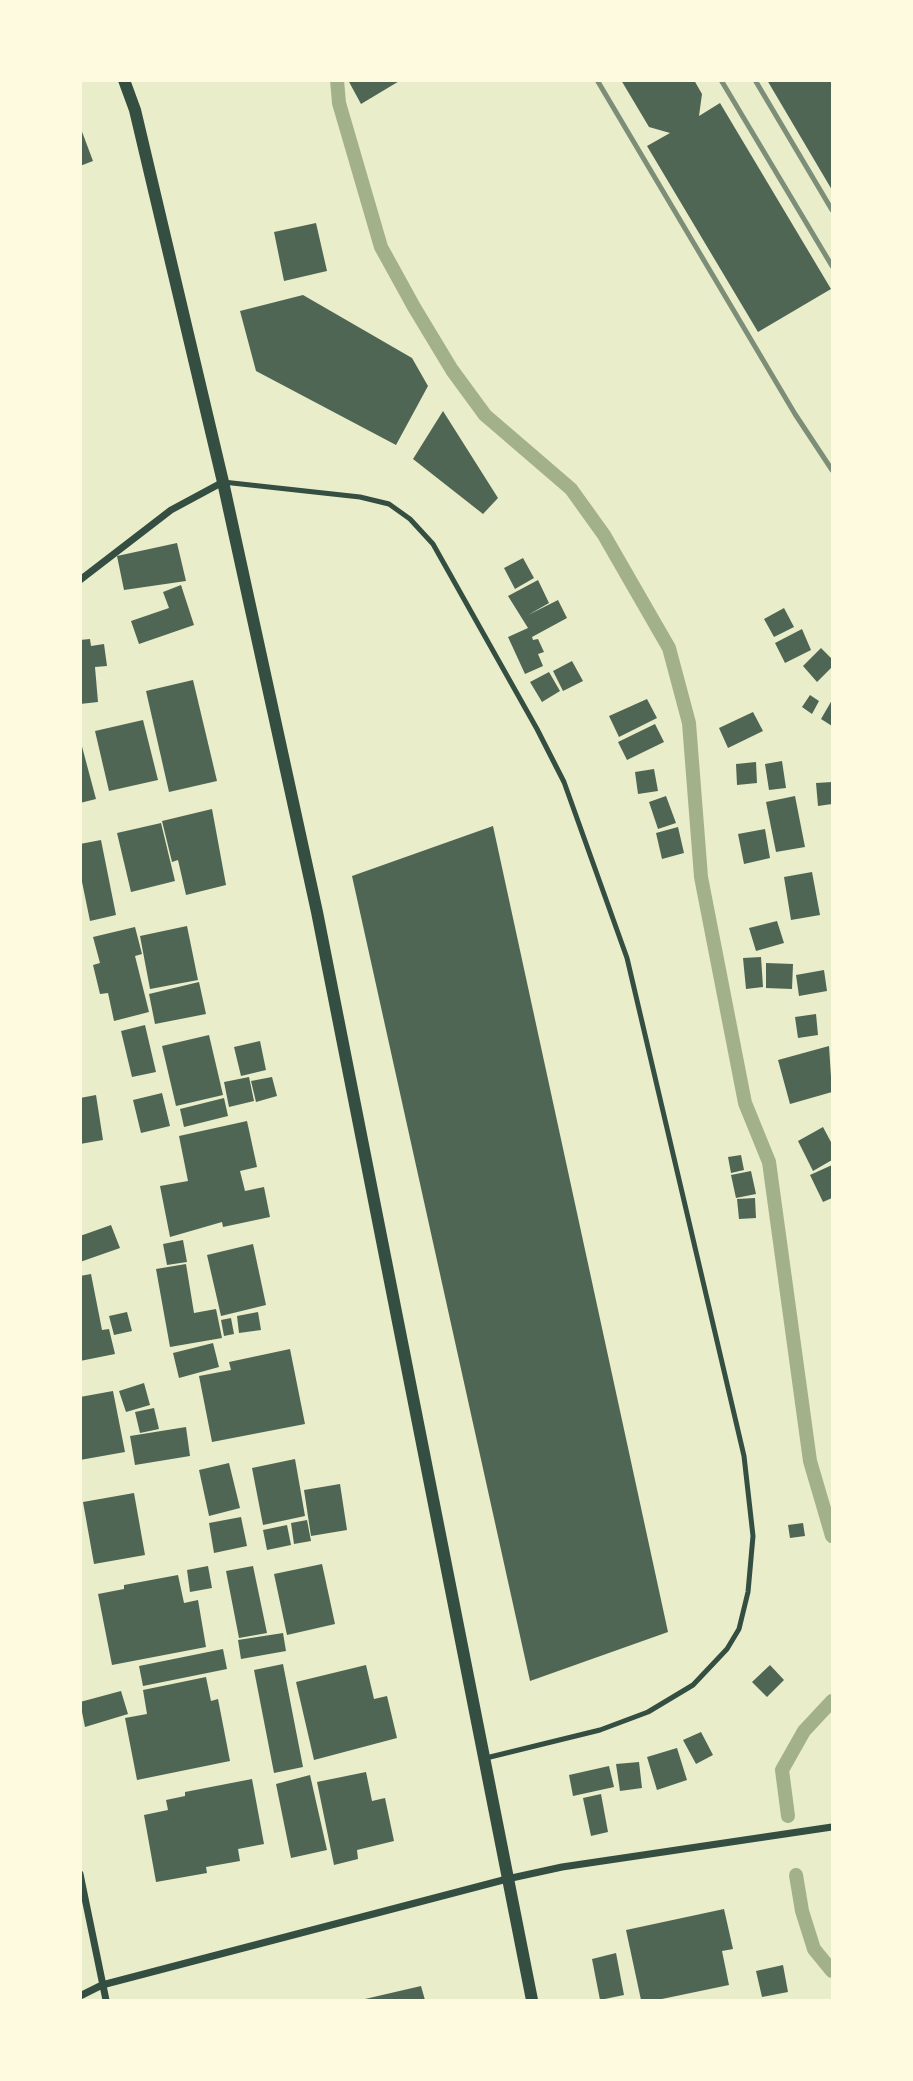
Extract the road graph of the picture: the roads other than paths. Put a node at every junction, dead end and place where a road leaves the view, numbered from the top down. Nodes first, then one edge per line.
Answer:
1 (124, 80) edge
2 (223, 482) junction
3 (80, 580) edge
4 (483, 1759) junction
5 (832, 1827) edge
6 (80, 1874) edge
7 (507, 1879) junction
8 (102, 1985) junction
9 (80, 1996) edge
10 (106, 2000) edge
11 (532, 2000) edge

1 - 2 street
2 - 3 street
2 - 4 street
2 - 4 lane
4 - 7 street
5 - 7 street
6 - 8 street
7 - 8 street
7 - 11 street
8 - 9 street
8 - 10 street

